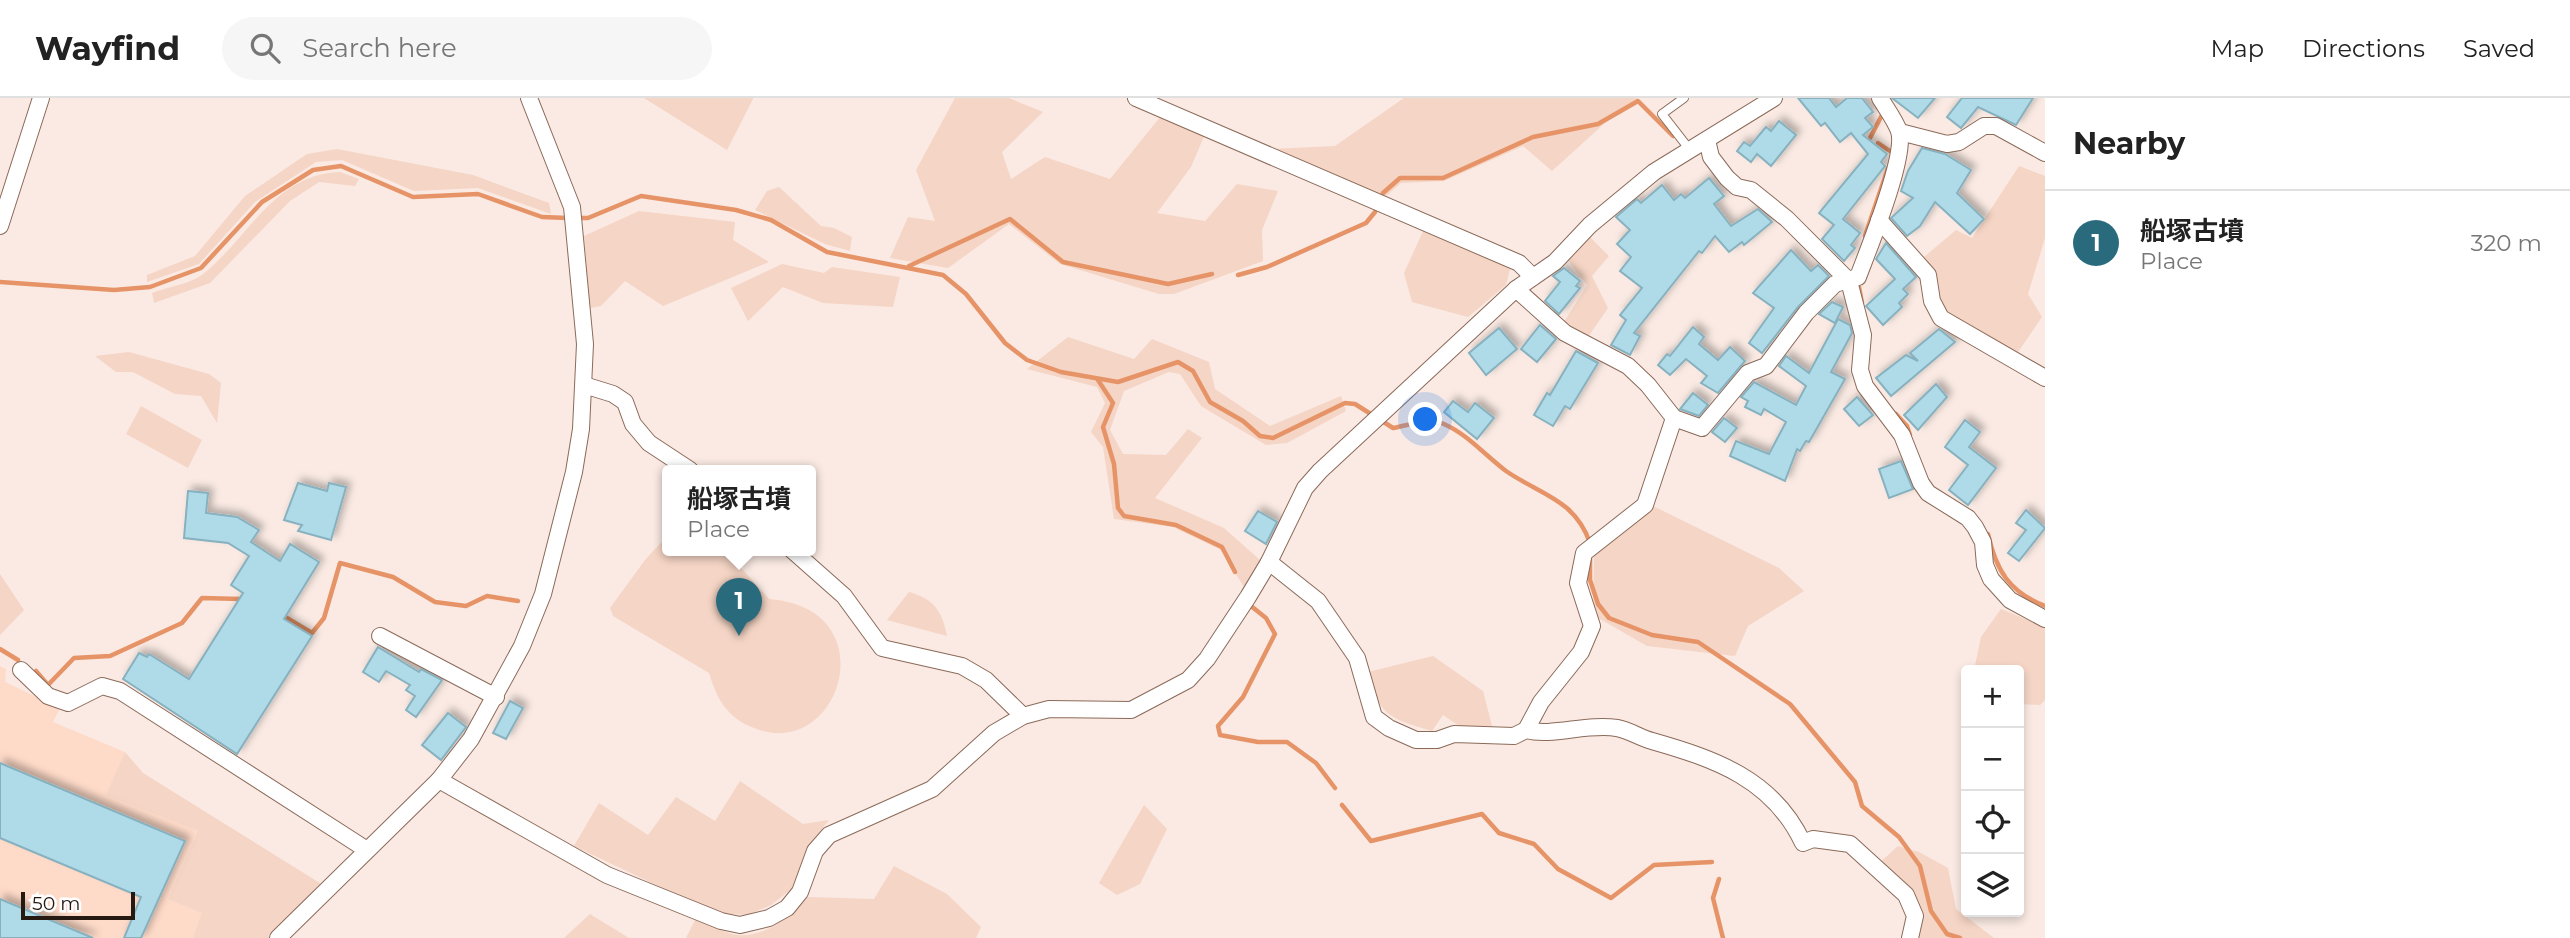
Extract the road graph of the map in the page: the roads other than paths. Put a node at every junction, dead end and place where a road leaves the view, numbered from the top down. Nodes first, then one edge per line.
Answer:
1 (41, 98) edge
2 (529, 98) edge
3 (1136, 98) edge
4 (1684, 98) edge
5 (1774, 98) edge
6 (1880, 98) edge
7 (1900, 132) junction
8 (1707, 140) junction
9 (1690, 150) junction
10 (2045, 153) edge
11 (1879, 219) junction
12 (0, 226) edge
13 (1533, 276) junction
14 (1849, 281) junction
15 (1516, 289) junction
16 (2045, 377) edge
17 (584, 385) junction
18 (1674, 418) junction
19 (682, 465) edge
20 (799, 556) edge
21 (1269, 562) junction
22 (2045, 619) edge
23 (380, 636) dead end
24 (21, 670) dead end
25 (496, 697) junction
26 (1023, 716) junction
27 (1526, 730) junction
28 (439, 780) junction
29 (367, 850) junction
30 (278, 938) edge
31 (1910, 938) edge

1 - 12 street
2 - 17 street
3 - 13 street
4 - 9 lane
5 - 8 street
6 - 7 street
7 - 10 street
7 - 11 street
8 - 9 street
8 - 14 street
9 - 13 street
11 - 14 street
11 - 16 street
13 - 15 street
14 - 18 street
14 - 22 street
15 - 18 street
15 - 21 street
17 - 19 street
17 - 25 street
18 - 27 street
20 - 26 street
21 - 26 street
21 - 27 street
23 - 25 street
24 - 29 street
25 - 28 street
26 - 28 street
27 - 31 street
28 - 29 street
29 - 30 street

